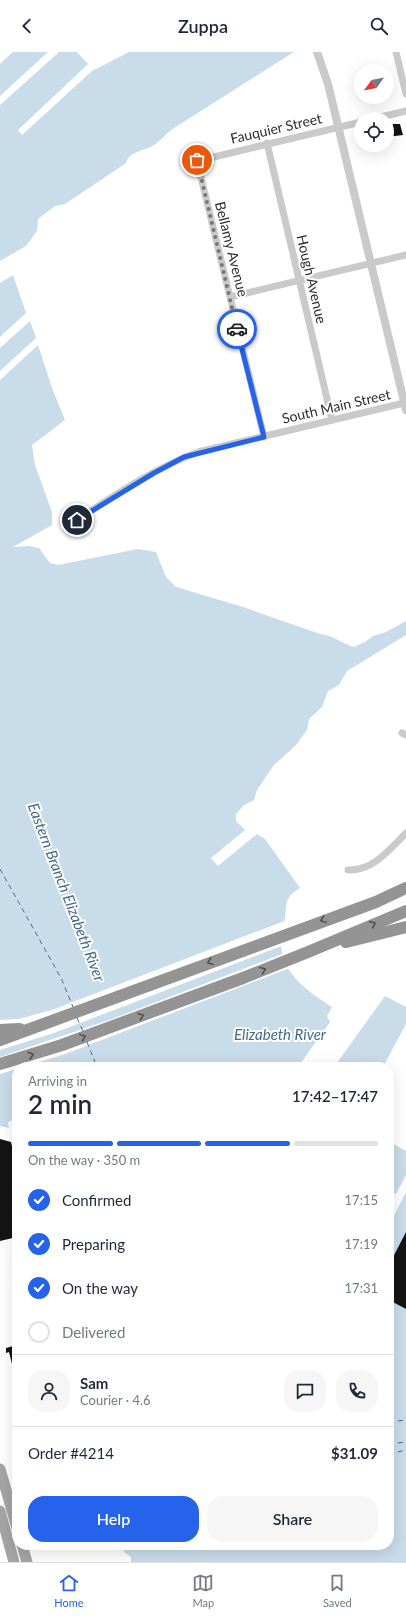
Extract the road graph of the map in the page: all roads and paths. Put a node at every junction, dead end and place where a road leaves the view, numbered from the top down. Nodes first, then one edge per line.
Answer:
1 (317, 52) edge
2 (396, 52) edge
3 (406, 94) edge
4 (406, 111) edge
5 (394, 114) edge
6 (354, 124) edge
7 (339, 127) junction
8 (267, 143) junction
9 (197, 160) joint
10 (406, 255) edge
11 (371, 263) junction
12 (300, 281) junction
13 (230, 297) junction
14 (405, 405) edge
15 (332, 420) junction
16 (264, 437) junction
17 (77, 520) dead end
18 (406, 833) edge
19 (348, 870) dead end
20 (406, 880) edge
21 (406, 888) edge
22 (406, 911) edge
23 (346, 912) junction
24 (406, 928) edge
25 (406, 934) edge
26 (376, 935) junction
27 (308, 952) junction
28 (35, 1027) junction
29 (0, 1030) edge
30 (0, 1040) edge
31 (0, 1064) edge
32 (0, 1470) edge
33 (0, 1511) edge
34 (12, 1511) edge
35 (23, 1550) edge
36 (14, 1562) edge
37 (27, 1562) edge

1 - 7 street
2 - 3 street
4 - 5 street
6 - 7 street, Fauquier Street
7 - 8 street, Fauquier Street
7 - 11 street
8 - 9 street, Fauquier Street
8 - 12 street, Hough Avenue
9 - 13 street, Bellamy Avenue
10 - 11 street
11 - 12 street
11 - 14 street
12 - 13 street
12 - 15 street, Hough Avenue
13 - 16 street, Bellamy Avenue
14 - 15 street, South Main Street
15 - 16 street, South Main Street
16 - 17 street, South Main Street
18 - 19 street
20 - 23 highway
21 - 23 highway
27 -> 22 highway
23 -> 28 highway
24 - 26 highway
25 - 26 highway
26 - 27 highway
31 -> 27 highway
28 - 29 highway
28 - 30 highway
32 - 34 main road
33 - 36 main road
35 - 37 main road

